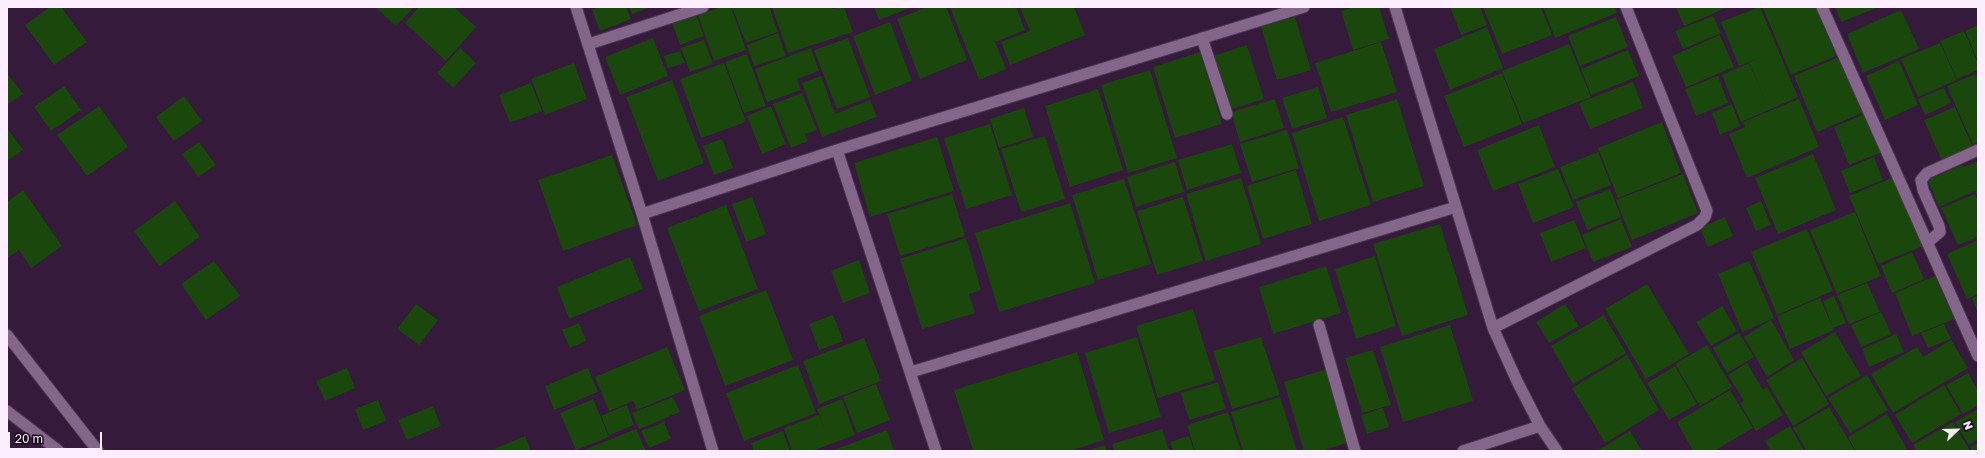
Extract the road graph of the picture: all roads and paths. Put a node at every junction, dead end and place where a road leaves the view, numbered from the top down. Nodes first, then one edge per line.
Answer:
1 (576, 7) edge
2 (703, 7) edge
3 (1304, 7) edge
4 (1395, 7) edge
5 (1626, 7) edge
6 (1822, 7) edge
7 (1202, 38) junction
8 (589, 44) junction
9 (1226, 114) dead end
10 (837, 150) junction
11 (1978, 150) edge
12 (1456, 207) junction
13 (642, 214) junction
14 (1928, 242) junction
15 (1319, 325) dead end
16 (1493, 328) junction
17 (7, 335) edge
18 (1978, 356) edge
19 (911, 372) junction
20 (7, 411) edge
21 (1540, 426) junction
22 (59, 451) edge
23 (98, 451) edge
24 (713, 451) edge
25 (936, 451) edge
26 (1355, 451) edge
27 (1463, 451) edge
28 (1557, 451) edge

1 - 8 street
2 - 8 street
3 - 7 street
4 - 12 street
5 - 16 street
6 - 14 street
7 - 9 street
7 - 10 street
8 - 13 street
10 - 13 street
10 - 19 street
11 - 14 street
12 - 16 street
12 - 19 street
13 - 24 street
14 - 18 street
15 - 26 street
16 - 21 street
17 - 23 street
19 - 25 street
20 - 22 street
21 - 27 street
21 - 28 street

